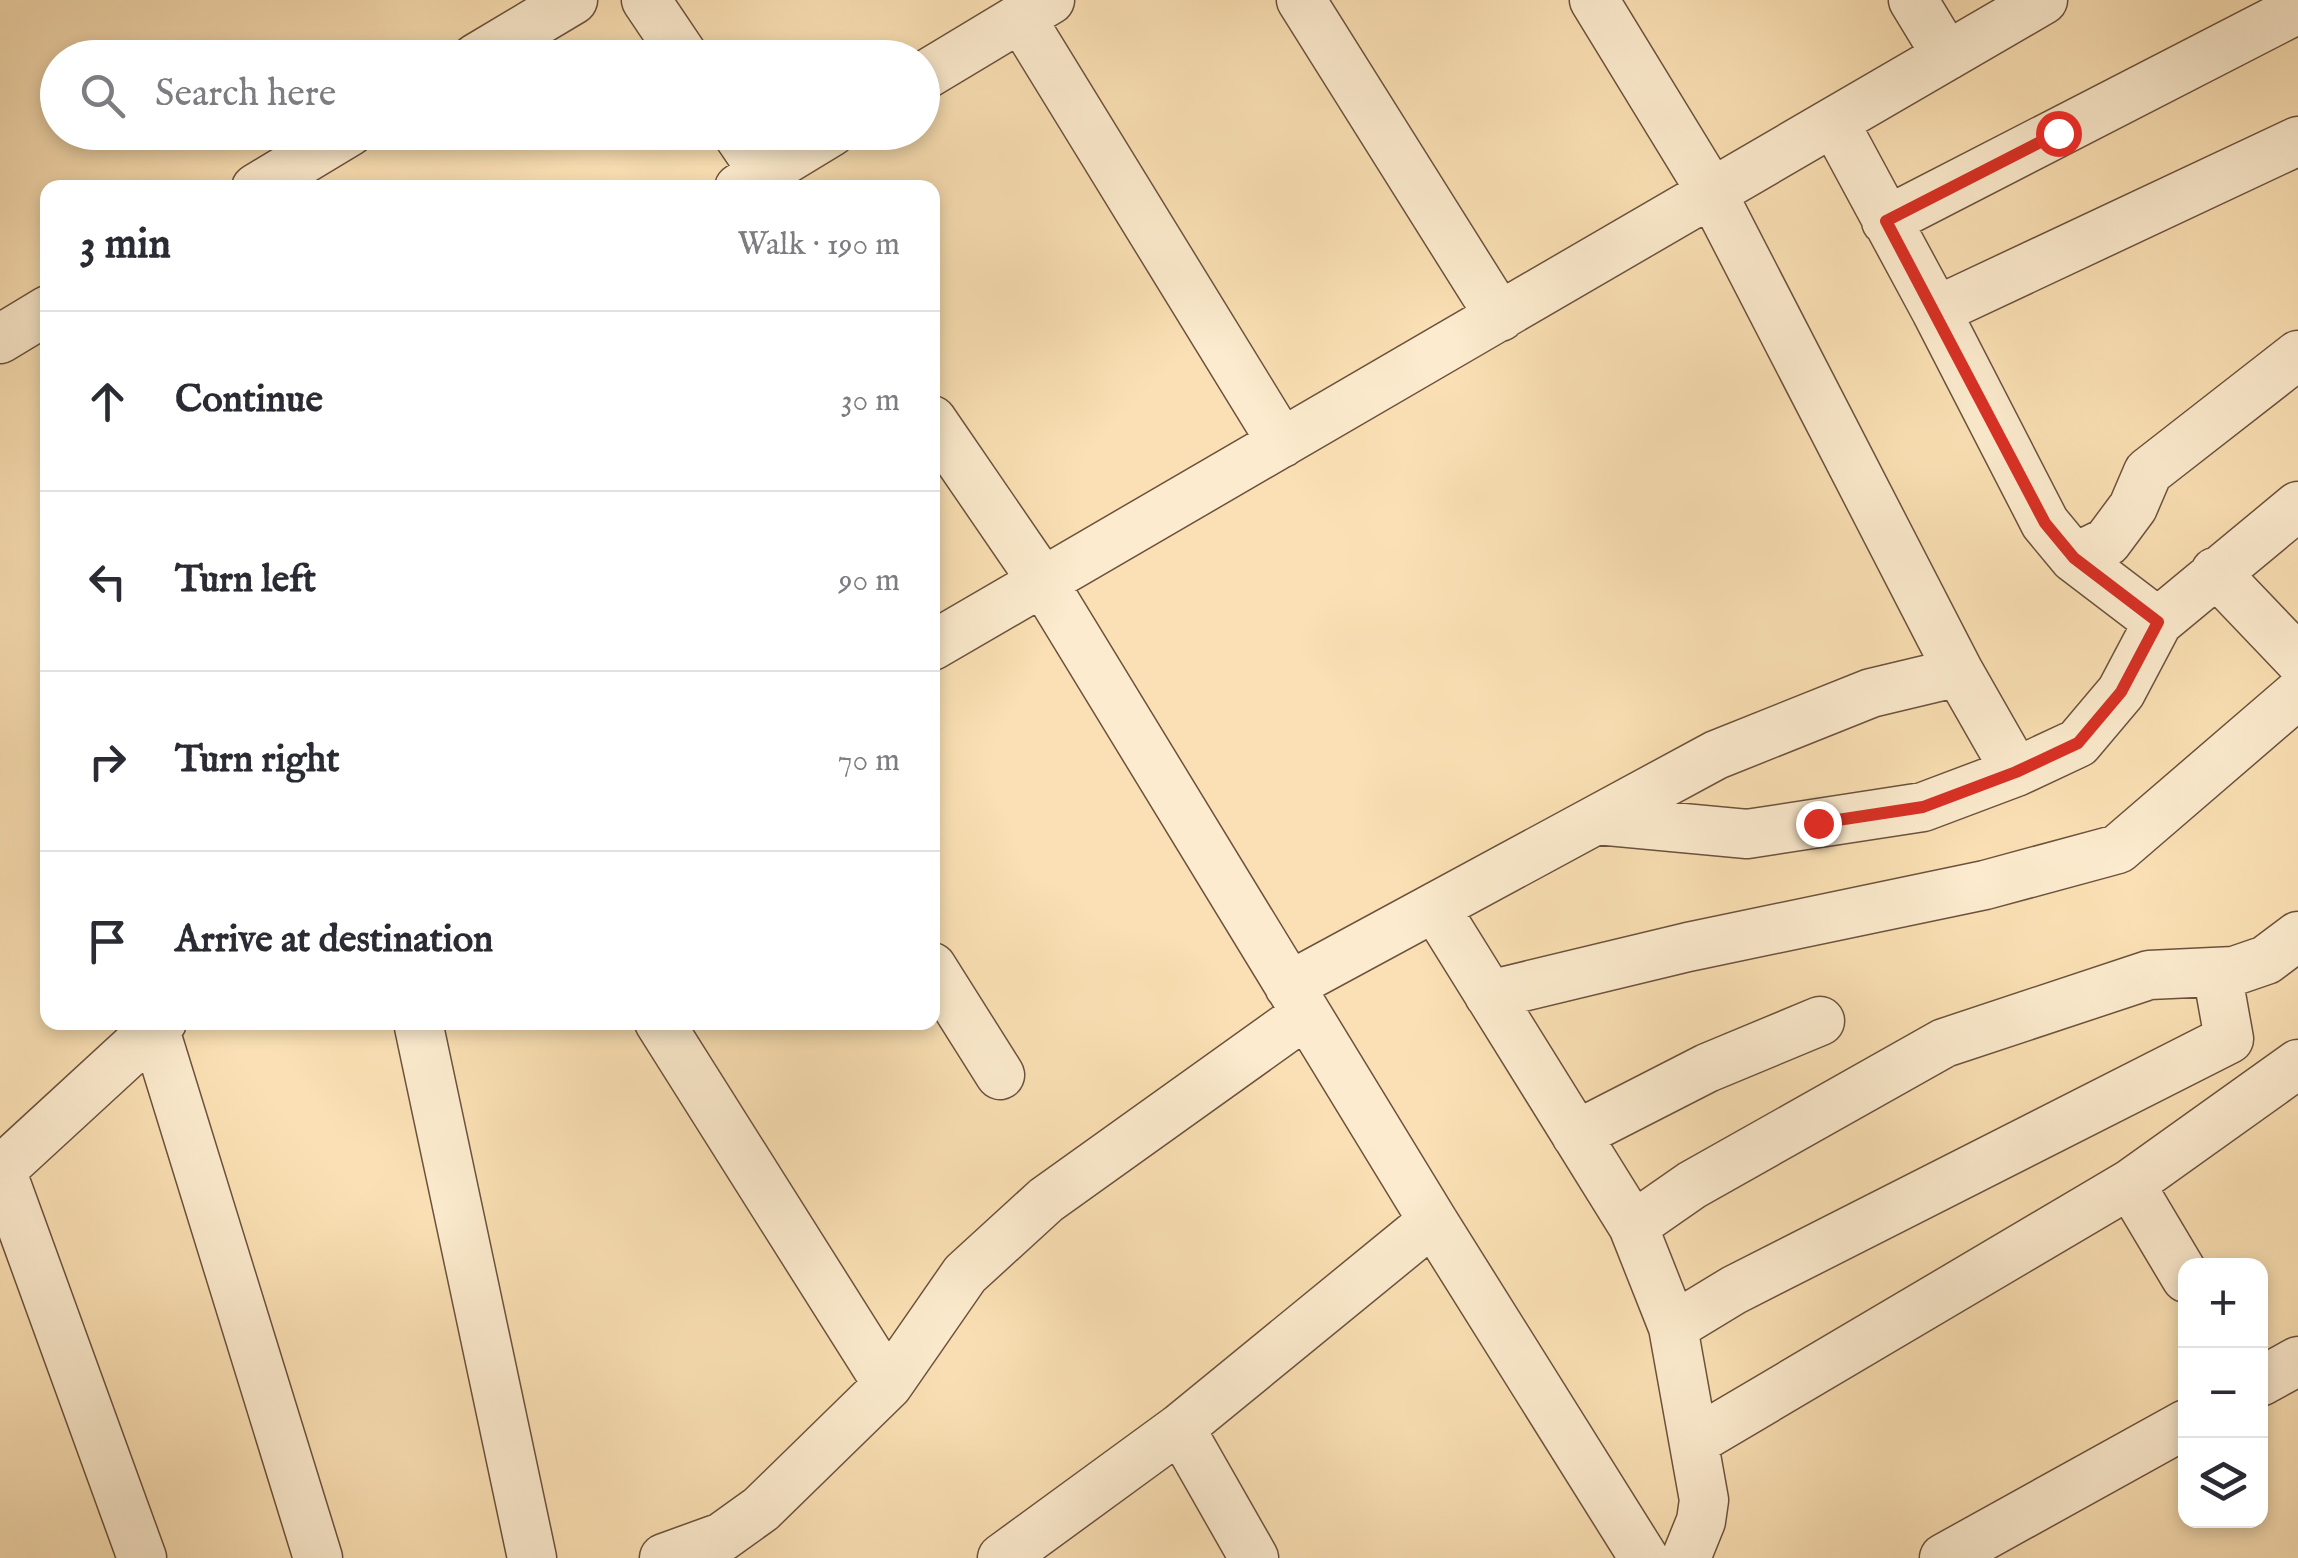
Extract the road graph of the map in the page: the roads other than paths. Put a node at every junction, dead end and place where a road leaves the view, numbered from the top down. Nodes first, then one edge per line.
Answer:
1 (573, 0) edge
2 (646, 0) edge
3 (1301, 0) edge
4 (1594, 0) edge
5 (1913, 0) edge
6 (2044, 0) edge
7 (1035, 9) edge
8 (2298, 9) edge
9 (506, 40) edge
10 (673, 40) edge
11 (1947, 56) junction
12 (940, 66) edge
13 (1834, 122) junction
14 (2298, 141) edge
15 (319, 150) edge
16 (744, 150) edge
17 (806, 150) edge
18 (269, 180) edge
19 (758, 180) edge
20 (763, 180) edge
21 (1712, 193) junction
22 (1886, 221) junction
23 (1936, 311) junction
24 (40, 315) edge
25 (1500, 317) junction
26 (0, 338) edge
27 (2298, 355) edge
28 (940, 432) edge
29 (1282, 443) junction
30 (2298, 506) edge
31 (2074, 558) junction
32 (2215, 572) junction
33 (1043, 582) junction
34 (2158, 622) junction
35 (940, 641) edge
36 (2298, 659) edge
37 (1959, 672) junction
38 (2298, 694) edge
39 (2016, 772) junction
40 (1597, 820) junction
41 (1436, 909) junction
42 (2298, 936) edge
43 (2217, 972) junction
44 (940, 980) edge
45 (1489, 995) junction
46 (1298, 1000) junction
47 (1820, 1021) dead end
48 (155, 1030) edge
49 (160, 1030) edge
50 (420, 1030) edge
51 (664, 1030) edge
52 (2298, 1064) edge
53 (1000, 1075) dead end
54 (1576, 1135) junction
55 (0, 1170) edge
56 (2130, 1184) junction
57 (1433, 1221) junction
58 (1633, 1226) junction
59 (2178, 1265) edge
60 (1672, 1327) junction
61 (2298, 1361) edge
62 (2268, 1378) edge
63 (888, 1385) junction
64 (1180, 1428) junction
65 (2178, 1428) edge
66 (1695, 1441) junction
67 (142, 1558) edge
68 (318, 1558) edge
69 (532, 1558) edge
70 (664, 1558) edge
71 (1002, 1558) edge
72 (1254, 1558) edge
73 (1644, 1558) edge
74 (1686, 1558) edge
75 (1944, 1558) edge

1 - 9 street
2 - 10 street
3 - 25 street
4 - 21 street
5 - 11 street
6 - 11 street
7 - 12 street
7 - 29 street
8 - 22 street
11 - 13 street
13 - 21 street
13 - 22 street
14 - 23 street
15 - 18 street
16 - 19 street
17 - 20 street
21 - 25 street
21 - 37 street
22 - 23 street
23 - 31 street
24 - 26 street
25 - 29 street
27 - 31 street
28 - 33 street
29 - 33 street
30 - 32 street
31 - 34 street
32 - 34 street
32 - 36 street
33 - 35 street
33 - 46 street
34 - 39 street
37 - 39 street
37 - 40 street
38 - 45 street
39 - 40 street
40 - 41 street
41 - 45 street
41 - 46 street
42 - 43 street
43 - 58 street
43 - 60 street
44 - 53 street
45 - 54 street
46 - 57 street
46 - 63 street
47 - 54 street
48 - 55 street
49 - 68 street
50 - 69 street
51 - 63 street
52 - 56 street
54 - 58 street
55 - 67 street
56 - 59 street
56 - 66 street
57 - 64 street
57 - 73 street
58 - 60 street
60 - 66 street
61 - 62 street
63 - 70 street
64 - 71 street
64 - 72 street
65 - 75 street
66 - 74 street

